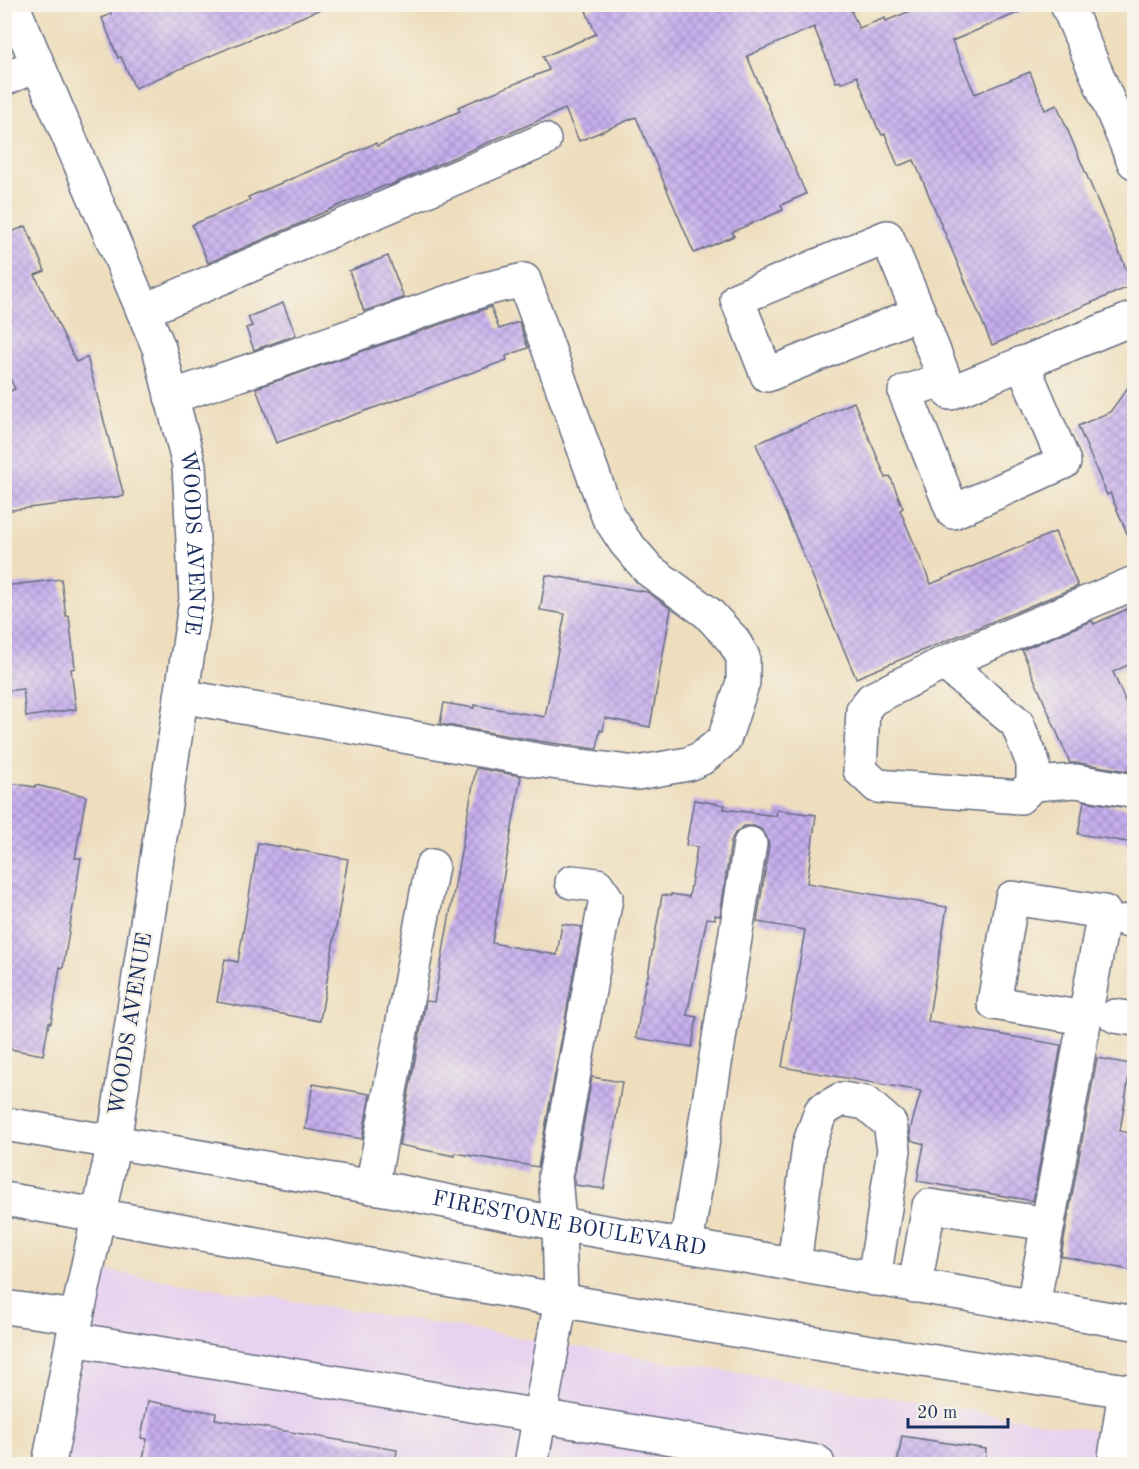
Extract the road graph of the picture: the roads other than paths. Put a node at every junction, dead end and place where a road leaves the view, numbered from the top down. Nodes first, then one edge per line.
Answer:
1 (12, 4) edge
2 (1067, 4) edge
3 (38, 65) junction
4 (4, 79) edge
5 (544, 140) dead end
6 (1134, 162) edge
7 (143, 311) junction
8 (919, 313) junction
9 (1134, 318) edge
10 (1022, 363) junction
11 (944, 379) junction
12 (171, 396) junction
13 (1134, 583) edge
14 (944, 663) junction
15 (182, 696) junction
16 (1033, 784) junction
17 (1134, 791) edge
18 (750, 844) dead end
19 (432, 866) dead end
20 (572, 882) dead end
21 (1111, 1018) edge
22 (4, 1124) edge
23 (114, 1142) junction
24 (372, 1187) junction
25 (4, 1199) edge
26 (98, 1215) junction
27 (559, 1224) junction
28 (1048, 1224) junction
29 (686, 1246) junction
30 (794, 1265) junction
31 (874, 1279) junction
32 (915, 1286) junction
33 (561, 1300) junction
34 (1033, 1306) junction
35 (4, 1307) edge
36 (1134, 1323) edge
37 (75, 1328) junction
38 (1130, 1392) edge
39 (540, 1417) junction
40 (49, 1464) edge
41 (531, 1464) edge
42 (818, 1464) edge
43 (1114, 1464) edge

1 - 3 main road, WOODS AVENUE
2 - 6 main road
3 - 4 main road
3 - 7 main road, WOODS AVENUE
5 - 7 main road
7 - 12 main road, WOODS AVENUE
8 - 8 main road
8 - 11 main road
9 - 10 main road
10 - 11 main road
10 - 11 main road
12 - 15 main road, WOODS AVENUE
12 - 15 main road
13 - 14 main road
14 - 16 main road
14 - 16 main road
15 - 23 main road, WOODS AVENUE
16 - 17 main road
18 - 29 main road
19 - 24 main road
20 - 27 main road
21 - 28 main road
22 - 23 main road, FIRESTONE BOULEVARD
23 - 24 main road, FIRESTONE BOULEVARD
23 - 26 main road, WOODS AVENUE
24 - 27 main road, FIRESTONE BOULEVARD
25 - 26 main road
26 - 33 main road
26 - 37 main road, WOODS AVENUE
27 - 29 main road, FIRESTONE BOULEVARD
27 - 33 main road
28 - 32 main road
28 - 34 main road
29 - 30 main road, FIRESTONE BOULEVARD
30 - 31 main road, FIRESTONE BOULEVARD
30 - 31 main road
31 - 32 main road, FIRESTONE BOULEVARD
32 - 34 main road, FIRESTONE BOULEVARD
33 - 38 main road
33 - 39 main road
34 - 36 main road, FIRESTONE BOULEVARD
35 - 37 main road
37 - 39 main road
37 - 40 main road, WOODS AVENUE
38 - 43 main road
39 - 41 main road
39 - 42 main road

